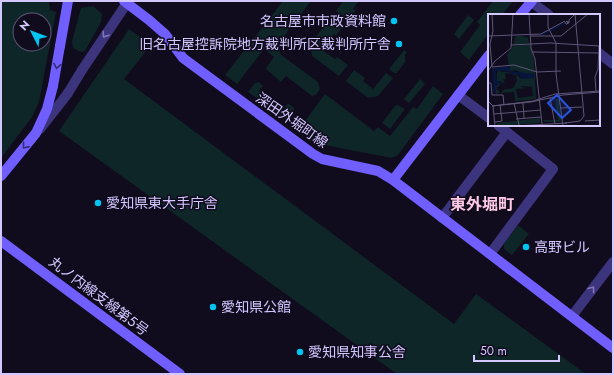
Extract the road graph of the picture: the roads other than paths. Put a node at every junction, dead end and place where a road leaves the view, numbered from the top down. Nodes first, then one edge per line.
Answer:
1 (68, 1) edge
2 (531, 1) edge
3 (126, 2) edge
4 (521, 14) edge
5 (548, 14) edge
6 (600, 54) edge
7 (488, 56) edge
8 (613, 64) edge
9 (458, 95) junction
10 (488, 117) edge
11 (499, 126) edge
12 (507, 132) junction
13 (36, 133) junction
14 (1, 176) edge
15 (393, 180) junction
16 (442, 218) junction
17 (1, 241) edge
18 (490, 254) junction
19 (613, 262) edge
20 (572, 316) junction
21 (613, 348) edge
22 (180, 374) edge

1 -> 13 street, bridge
2 - 4 street
2 - 5 street
3 -> 13 street, bridge
3 - 15 street, 深田外堀町線
6 - 8 street
7 - 9 street
9 - 10 street
9 - 15 street
11 - 12 street
12 - 16 street
12 - 18 street
13 -> 14 street
15 - 16 street, 深田外堀町線
16 - 18 street, 深田外堀町線
17 - 22 street, 丸ノ内線支線第５号
18 - 20 street, 深田外堀町線
20 -> 19 street
20 - 21 street, 深田外堀町線

